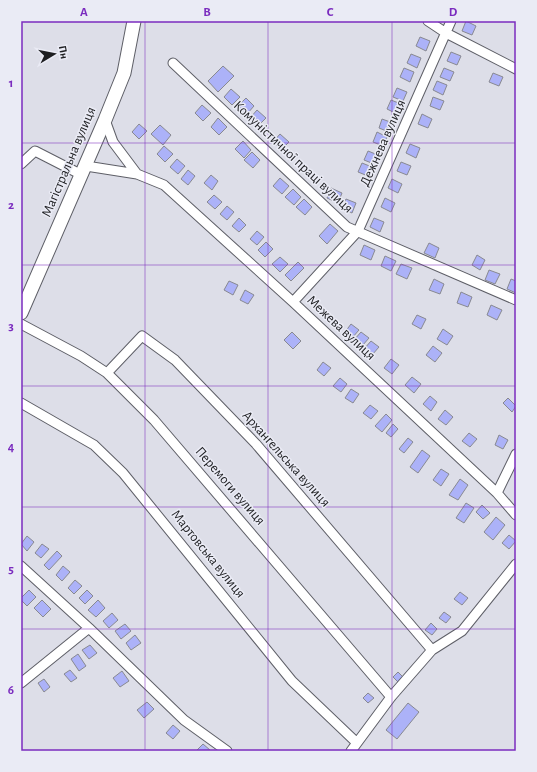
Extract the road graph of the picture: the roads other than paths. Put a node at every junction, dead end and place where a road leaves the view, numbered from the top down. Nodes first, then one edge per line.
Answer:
1 (134, 21) edge
2 (428, 21) edge
3 (451, 21) edge
4 (446, 33) junction
5 (173, 63) dead end
6 (516, 69) edge
7 (106, 120) junction
8 (21, 164) edge
9 (84, 170) junction
10 (137, 174) junction
11 (358, 231) junction
12 (516, 300) edge
13 (293, 302) junction
14 (21, 312) edge
15 (21, 324) edge
16 (107, 373) junction
17 (21, 403) edge
18 (516, 454) edge
19 (497, 493) junction
20 (516, 515) edge
21 (516, 564) edge
22 (21, 566) edge
23 (89, 628) junction
24 (432, 650) junction
25 (21, 683) edge
26 (391, 698) junction
27 (357, 742) junction
28 (227, 751) edge
29 (351, 751) edge

1 - 7 main road, Магістральна вулиця
2 - 4 street
3 - 4 street, Дежнева вулиця
4 - 6 street
4 - 11 street, Дежнева вулиця
5 - 11 street, Комуністичної праці вулиця
7 - 9 main road, Магістральна вулиця
7 - 10 street
8 - 9 street, Межева вулиця
9 - 10 street, Межева вулиця
9 - 14 main road, Магістральна вулиця
10 - 13 street, Межева вулиця
11 - 12 street, Комуністичної праці вулиця
11 - 13 street, Дежнева вулиця
13 - 19 street, Межева вулиця
15 - 16 street, Перемоги вулиця
16 - 24 street, Архангельська вулиця
16 - 26 street, Перемоги вулиця
17 - 27 street, Мартовська вулиця
18 - 19 street
19 - 20 street, Межева вулиця
21 - 24 street
22 - 23 street
23 - 25 street
23 - 28 street
24 - 26 street
26 - 27 street
27 - 29 street

